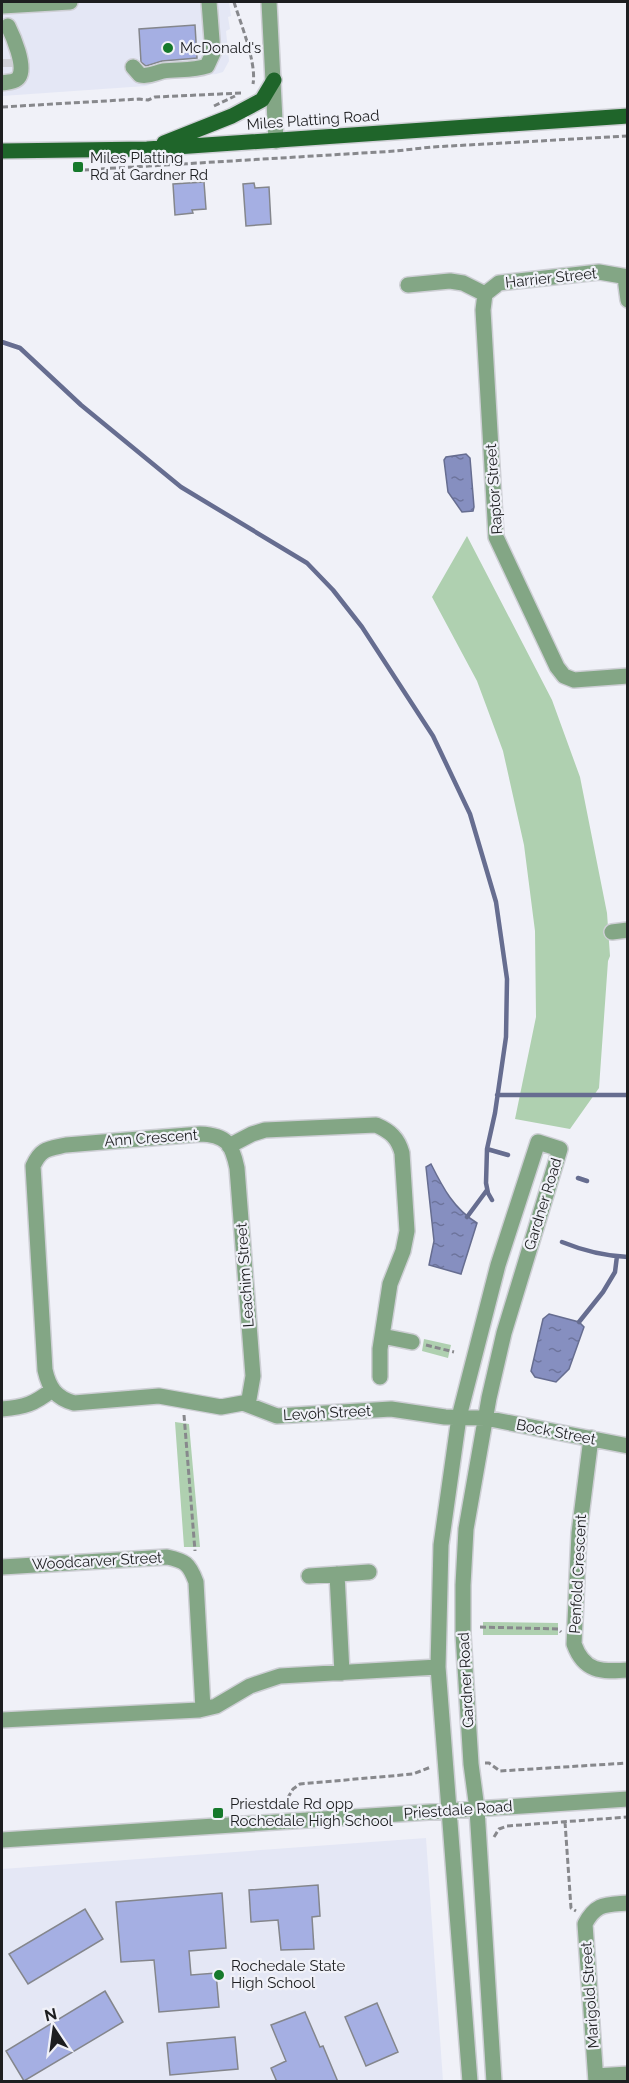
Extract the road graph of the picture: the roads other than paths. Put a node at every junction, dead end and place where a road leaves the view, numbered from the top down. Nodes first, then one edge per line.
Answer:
1 (70, 2) edge
2 (209, 2) edge
3 (220, 2) edge
4 (269, 2) edge
5 (7, 6) edge
6 (5, 28) edge
7 (207, 66) junction
8 (133, 67) dead end
9 (5, 72) edge
10 (274, 80) junction
11 (627, 116) edge
12 (276, 141) junction
13 (147, 149) junction
14 (2, 151) edge
15 (626, 277) edge
16 (408, 285) dead end
17 (485, 294) junction
18 (627, 300) edge
19 (627, 676) edge
20 (627, 930) edge
21 (612, 932) dead end
22 (230, 1146) junction
23 (382, 1336) junction
24 (412, 1342) road end
25 (380, 1377) dead end
26 (52, 1390) junction
27 (248, 1405) junction
28 (2, 1409) edge
29 (459, 1418) junction
30 (485, 1418) junction
31 (591, 1438) junction
32 (627, 1446) edge
33 (2, 1567) edge
34 (369, 1572) dead end
35 (337, 1574) junction
36 (309, 1576) dead end
37 (438, 1667) junction
38 (627, 1670) edge
39 (342, 1673) junction
40 (203, 1709) junction
41 (2, 1720) edge
42 (627, 1799) edge
43 (477, 1809) junction
44 (450, 1811) junction
45 (2, 1840) edge
46 (627, 1903) edge
47 (627, 2074) edge
48 (596, 2079) edge
49 (470, 2082) edge
50 (494, 2082) edge

1 - 5 street
2 - 7 street
3 - 7 street
4 - 10 street
5 - 6 street
6 - 9 street
6 - 9 street
7 - 8 street
10 - 12 street
10 - 13 main road
11 - 12 main road, Miles Platting Road
12 - 13 main road, Miles Platting Road
13 - 14 main road, Miles Platting Road
15 - 17 street, Harrier Street
15 - 18 street
16 - 17 street, Harrier Street
17 - 19 street, Raptor Street
20 - 21 street
22 - 23 street
22 - 26 street, Ann Crescent
22 - 27 street, Leachim Street
23 - 24 street
23 - 25 street
26 - 27 street, Levoh Street
26 - 28 street
27 - 29 street, Levoh Street
29 - 30 street, Levoh Street
29 - 30 street, Gardner Road
29 - 37 street, Gardner Road
30 - 31 street, Bock Street
30 - 43 street, Gardner Road
31 - 32 street, Bock Street
31 - 38 street, Penfold Crescent
33 - 40 street, Woodcarver Street
34 - 35 street
35 - 36 street
35 - 39 street
37 - 39 street
37 - 44 street, Gardner Road
39 - 40 street
40 - 41 street
42 - 43 street, Priestdale Road
43 - 44 street, Priestdale Road
43 - 50 street, Gardner Road
44 - 45 street, Priestdale Road
44 - 49 street, Gardner Road
46 - 48 street, Marigold Street
47 - 48 street

